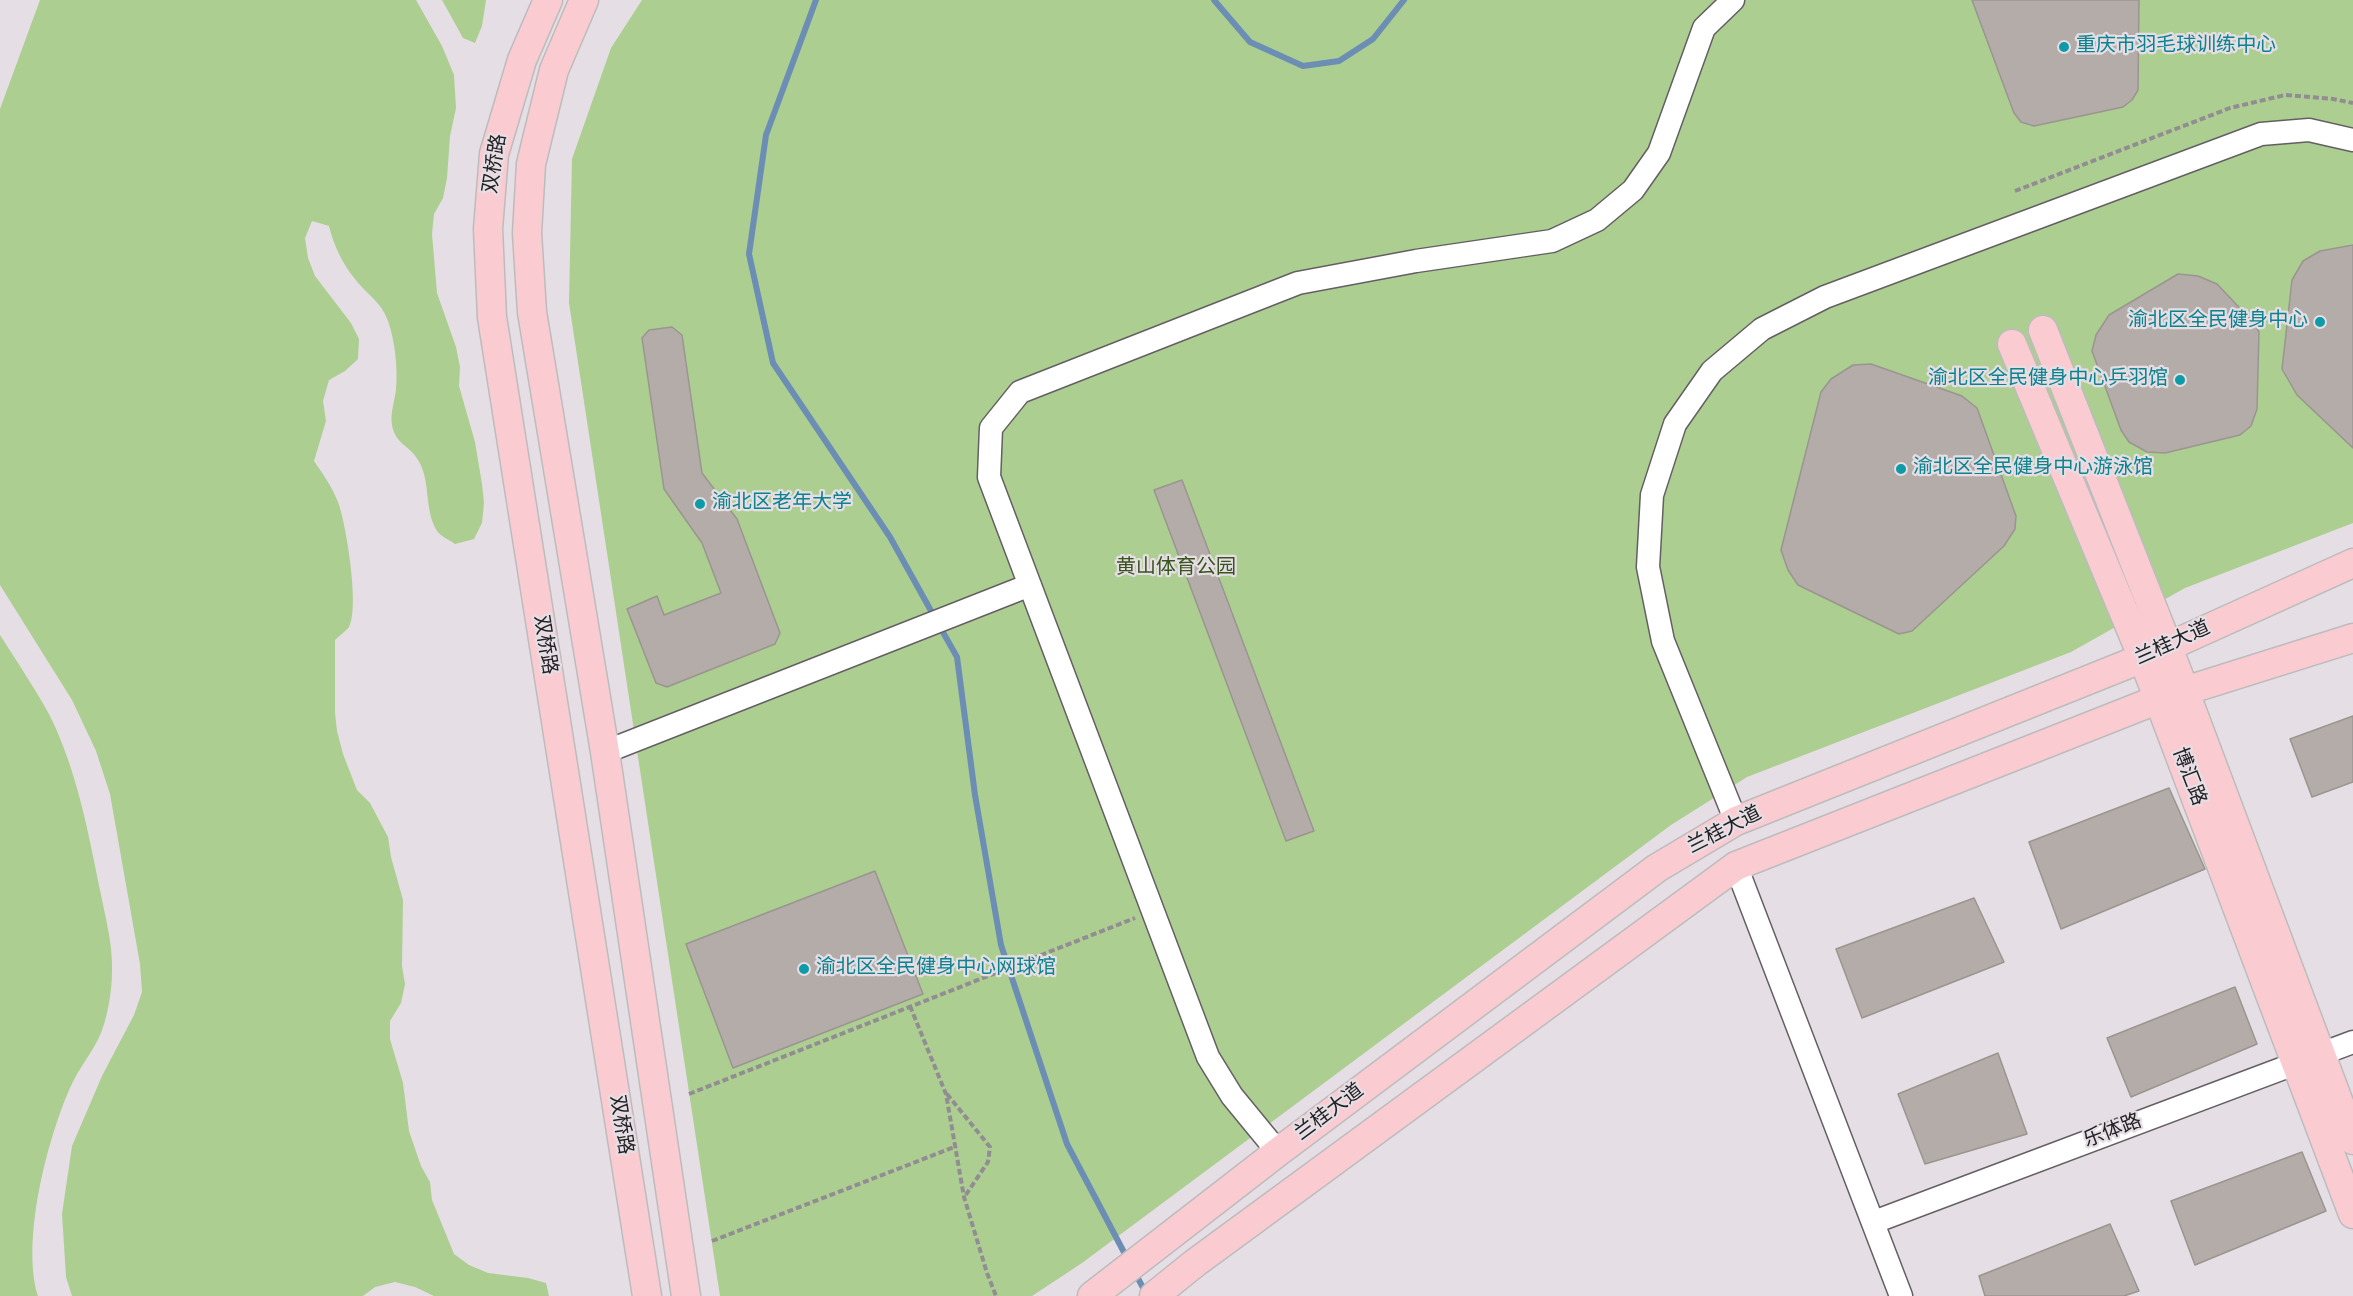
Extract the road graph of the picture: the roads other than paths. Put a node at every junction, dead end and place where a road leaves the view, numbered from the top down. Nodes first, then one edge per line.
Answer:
1 (548, 0) edge
2 (584, 0) edge
3 (1733, 0) edge
4 (2353, 140) edge
5 (2043, 330) joint
6 (2012, 344) joint
7 (2353, 563) edge
8 (1030, 585) junction
9 (2353, 638) edge
10 (2168, 647) junction
11 (2143, 658) junction
12 (2172, 695) junction
13 (605, 752) junction
14 (1736, 821) junction
15 (1736, 866) junction
16 (2353, 1042) edge
17 (2310, 1058) junction
18 (2353, 1140) edge
19 (1278, 1152) junction
20 (2353, 1214) edge
21 (1874, 1222) junction
22 (1096, 1293) edge
23 (647, 1296) edge
24 (686, 1296) edge
25 (1154, 1296) edge
26 (1901, 1296) edge

1 - 23 main road, 双桥路
2 - 13 main road, 双桥路
3 - 8 street
4 - 14 street
5 - 6 street
5 - 10 main road, 博汇路
6 - 11 main road, 博汇路
7 - 10 main road, 兰桂大道
8 - 13 street
8 - 19 street
9 - 12 main road, 兰桂大道
10 - 11 main road, 兰桂大道
10 - 12 main road, 博汇路
11 - 12 main road, 博汇路
11 - 14 main road, 兰桂大道
12 - 15 main road, 兰桂大道
12 - 17 main road, 博汇路
13 - 24 main road, 双桥路
14 - 19 main road, 兰桂大道
15 - 21 street
15 - 25 main road, 兰桂大道
16 - 17 street, 乐体路
17 - 18 main road, 博汇路
17 - 20 main road, 博汇路
17 - 21 street, 乐体路
19 - 22 main road, 兰桂大道
21 - 26 street

